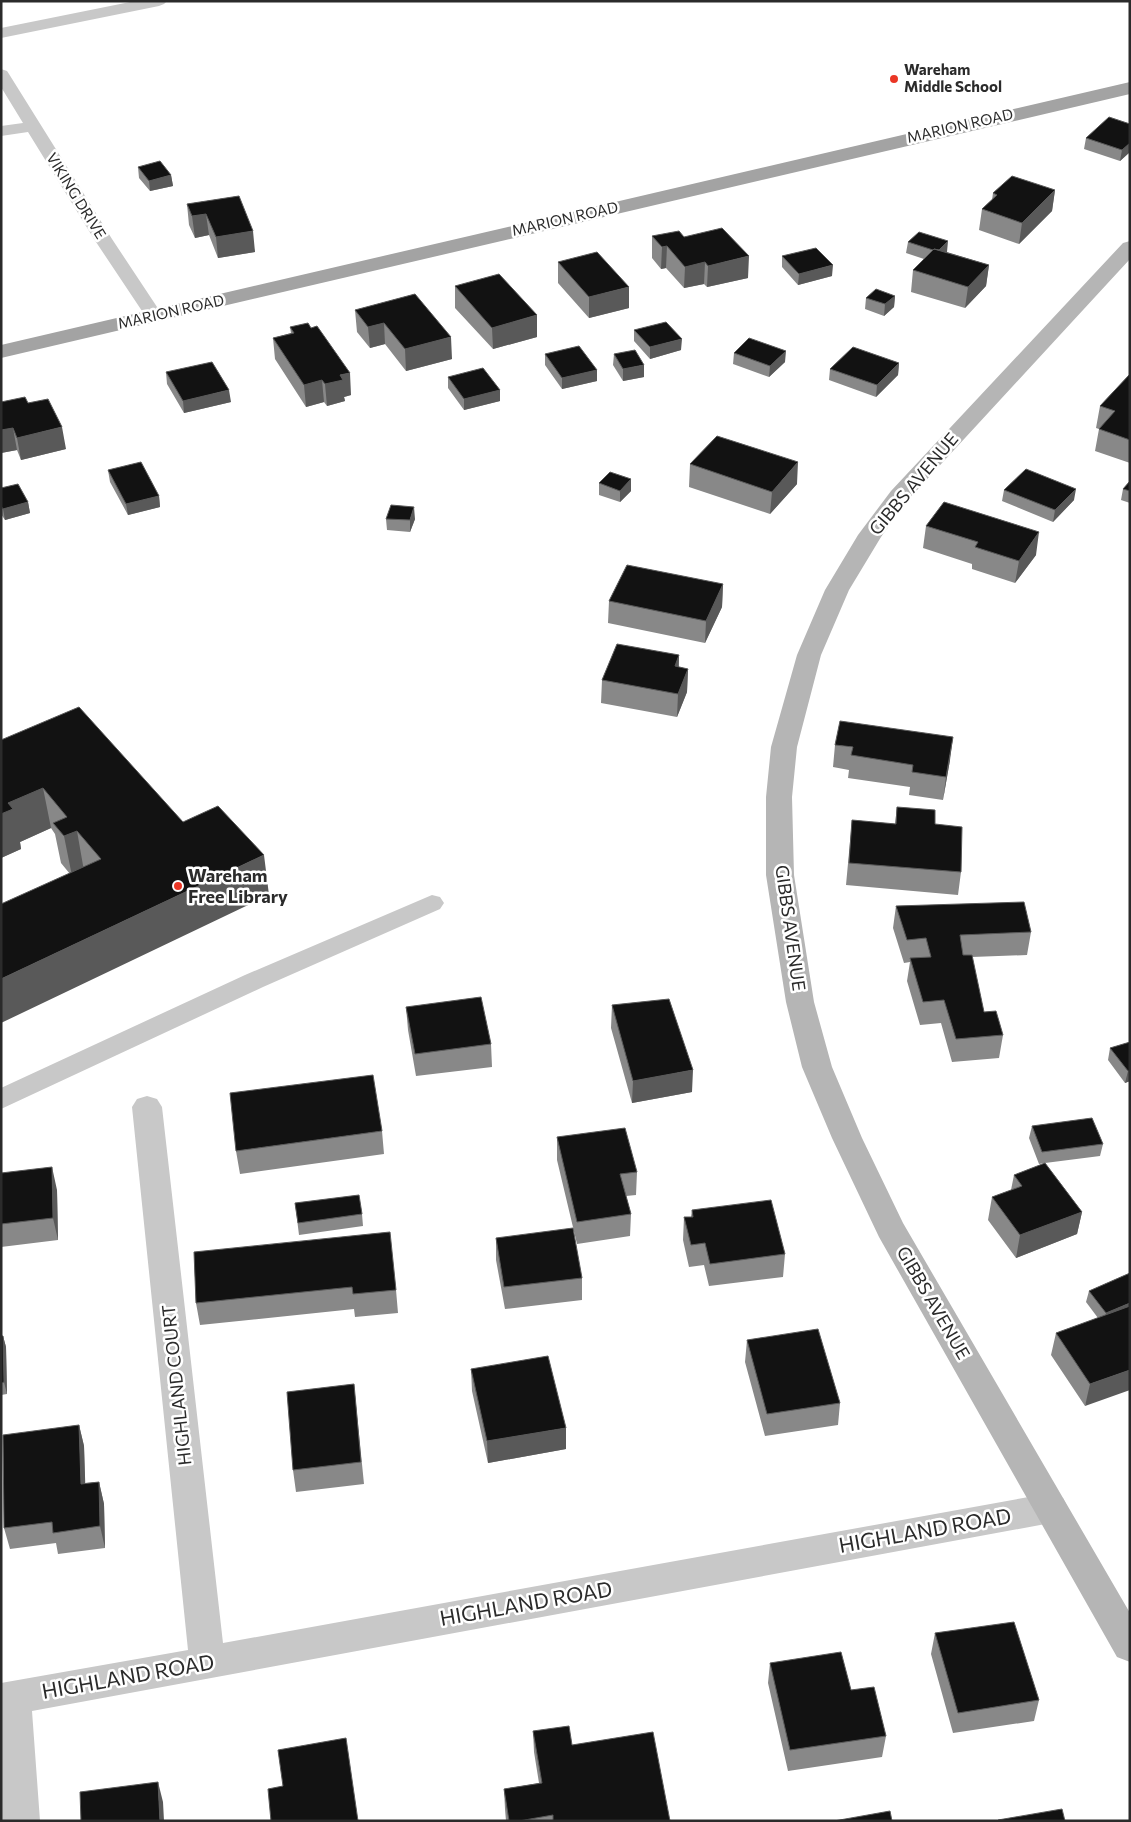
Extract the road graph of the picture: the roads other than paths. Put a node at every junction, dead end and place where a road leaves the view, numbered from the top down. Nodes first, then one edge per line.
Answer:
1 (160, 1) edge
2 (1, 33) edge
3 (4, 85) edge
4 (1130, 88) edge
5 (32, 126) junction
6 (1, 131) edge
7 (1130, 247) edge
8 (154, 316) junction
9 (1, 352) edge
10 (432, 903) dead end
11 (1, 1099) edge
12 (147, 1107) dead end
13 (1052, 1508) junction
14 (1130, 1646) edge
15 (207, 1663) junction
16 (7, 1699) edge
17 (21, 1821) edge

1 - 2 lane
3 - 5 lane, VIKING DRIVE
4 - 8 main road, MARION ROAD
5 - 6 lane
5 - 8 lane, VIKING DRIVE
7 - 13 main road, GIBBS AVENUE
8 - 9 main road, MARION ROAD
10 - 11 lane
12 - 15 street, HIGHLAND COURT
13 - 14 main road, GIBBS AVENUE
13 - 15 street, HIGHLAND ROAD
15 - 16 street, HIGHLAND ROAD
16 - 17 street

